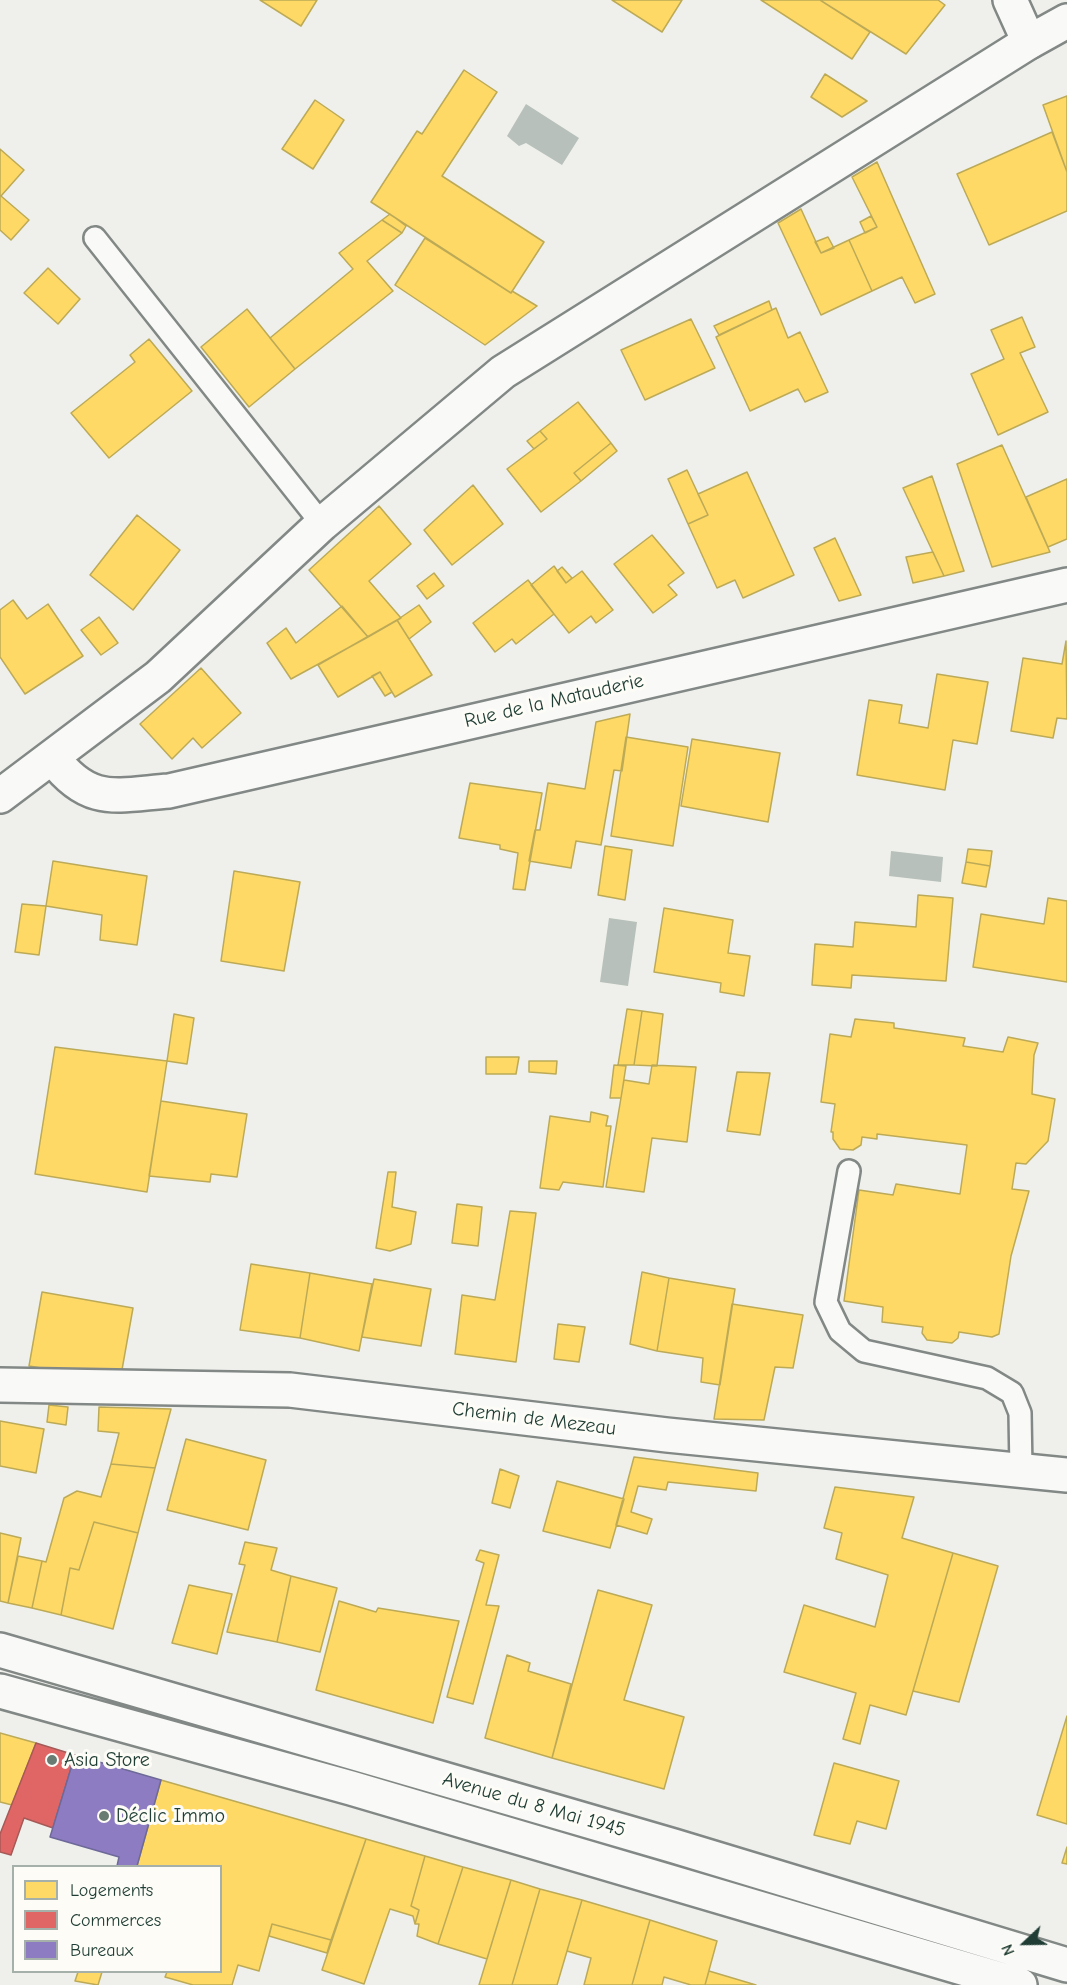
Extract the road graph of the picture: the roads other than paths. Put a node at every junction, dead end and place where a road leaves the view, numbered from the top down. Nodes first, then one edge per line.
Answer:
1 (1010, 0) edge
2 (1067, 21) edge
3 (1029, 42) junction
4 (95, 238) dead end
5 (322, 524) junction
6 (1067, 585) edge
7 (53, 758) junction
8 (0, 796) edge
9 (849, 1171) dead end
10 (0, 1385) edge
11 (1021, 1470) junction
12 (1067, 1475) edge
13 (0, 1650) edge
14 (0, 1691) edge
15 (1067, 1965) edge
16 (1020, 1985) edge

1 - 3 street
2 - 3 street
3 - 5 street
4 - 5 lane
5 - 7 street
6 - 7 street, Rue de la Matauderie
7 - 8 street
9 - 11 lane
10 - 11 street, Chemin de Mezeau
11 - 12 street, Chemin de Mezeau
13 - 15 street, Avenue du 8 Mai 1945
14 - 16 street, Avenue du 8 Mai 1945

